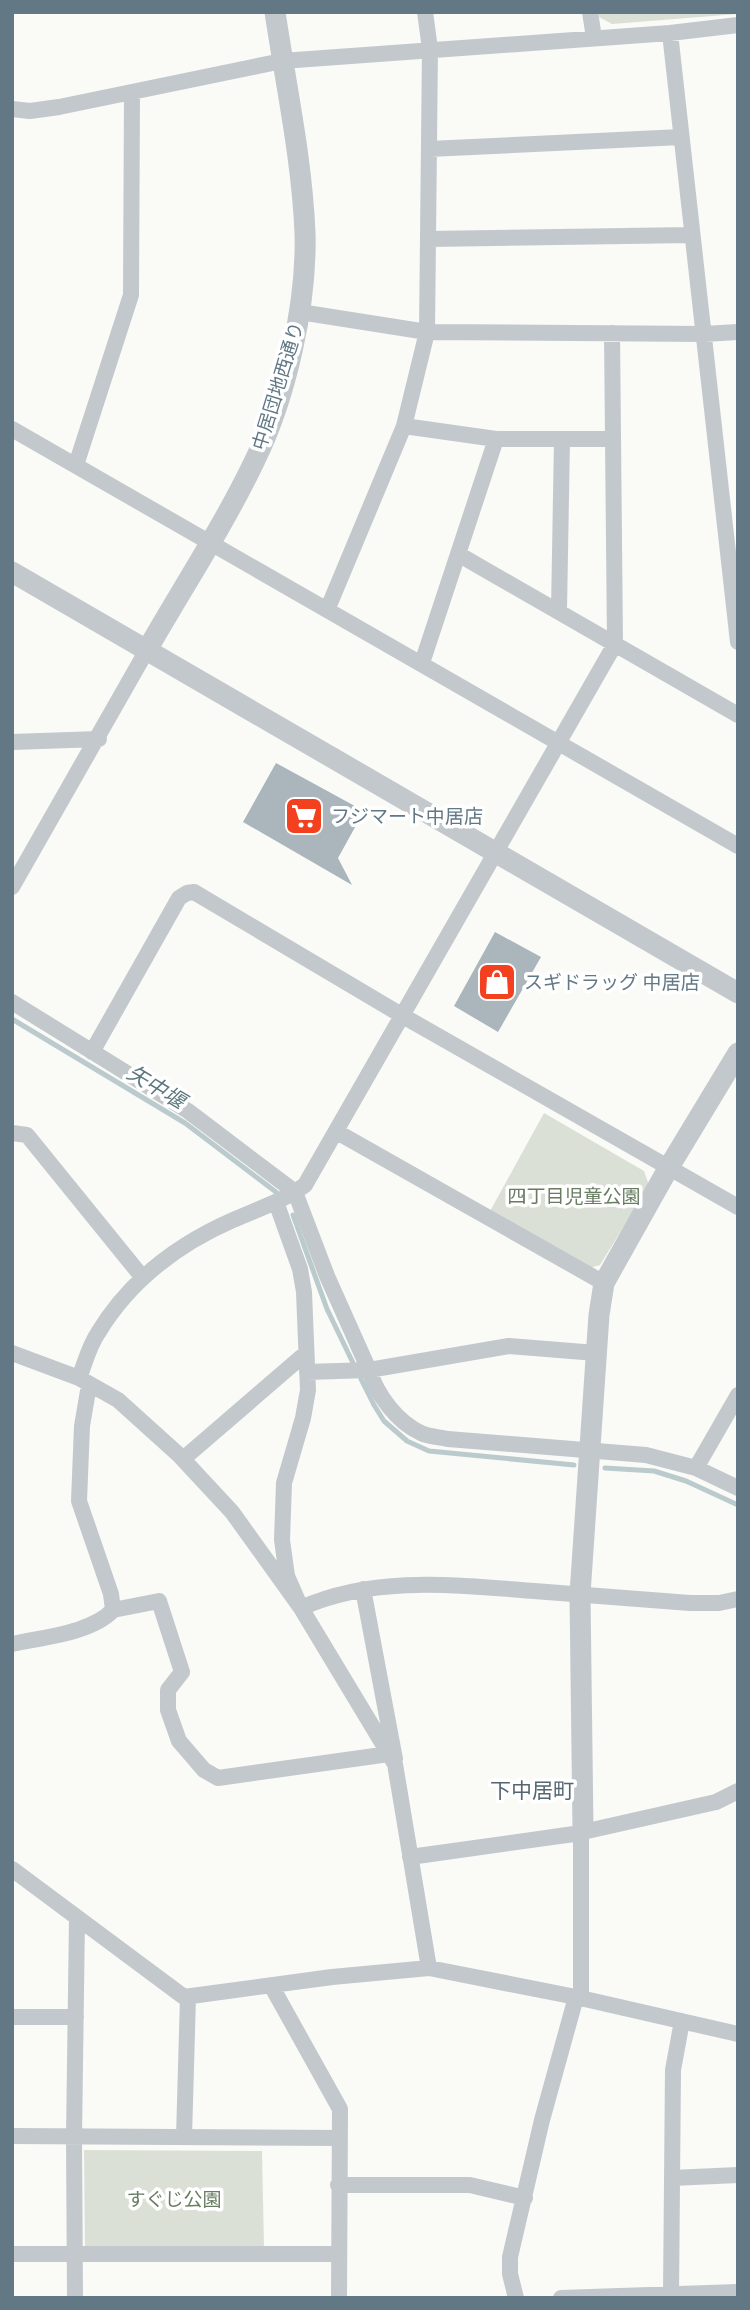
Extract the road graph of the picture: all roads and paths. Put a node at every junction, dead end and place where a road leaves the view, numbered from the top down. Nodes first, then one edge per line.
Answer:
1 (275, 12) edge
2 (425, 12) edge
3 (590, 12) edge
4 (738, 25) edge
5 (670, 33) junction
6 (594, 38) junction
7 (430, 49) junction
8 (282, 61) junction
9 (132, 92) junction
10 (12, 109) edge
11 (681, 137) junction
12 (429, 149) junction
13 (691, 236) junction
14 (428, 239) junction
15 (300, 312) junction
16 (738, 331) edge
17 (427, 332) junction
18 (612, 333) junction
19 (704, 334) junction
20 (404, 426) junction
21 (12, 429) edge
22 (496, 439) junction
23 (611, 439) junction
24 (562, 440) junction
25 (76, 465) junction
26 (209, 542) junction
27 (458, 554) junction
28 (12, 572) edge
29 (327, 608) junction
30 (559, 610) junction
31 (738, 642) edge
32 (615, 644) junction
33 (147, 650) junction
34 (422, 663) junction
35 (738, 715) edge
36 (99, 739) junction
37 (12, 742) edge
38 (558, 742) junction
39 (738, 846) edge
40 (495, 853) junction
41 (12, 887) edge
42 (738, 993) edge
43 (12, 1002) edge
44 (403, 1016) junction
45 (92, 1052) junction
46 (738, 1053) edge
47 (337, 1132) junction
48 (12, 1133) edge
49 (669, 1167) junction
50 (295, 1192) junction
51 (276, 1202) junction
52 (738, 1207) edge
53 (143, 1278) junction
54 (604, 1283) junction
55 (12, 1353) edge
56 (306, 1353) junction
57 (596, 1353) junction
58 (369, 1370) junction
59 (307, 1372) junction
60 (84, 1381) junction
61 (738, 1395) edge
62 (591, 1451) junction
63 (183, 1459) junction
64 (696, 1468) junction
65 (738, 1488) edge
66 (363, 1589) junction
67 (580, 1594) junction
68 (738, 1599) edge
69 (301, 1608) junction
70 (113, 1610) junction
71 (12, 1644) edge
72 (392, 1759) junction
73 (738, 1791) edge
74 (582, 1831) junction
75 (410, 1857) junction
76 (12, 1869) edge
77 (77, 1917) junction
78 (429, 1968) junction
79 (272, 1987) junction
80 (188, 1997) junction
81 (579, 1997) junction
82 (12, 2017) edge
83 (76, 2017) junction
84 (682, 2021) junction
85 (738, 2034) edge
86 (12, 2136) edge
87 (74, 2137) junction
88 (184, 2137) junction
89 (339, 2138) junction
90 (738, 2175) edge
91 (672, 2178) junction
92 (338, 2185) junction
93 (525, 2198) junction
94 (76, 2253) junction
95 (338, 2253) junction
96 (12, 2254) edge
97 (738, 2292) edge
98 (671, 2295) junction
99 (585, 2297) edge
100 (75, 2298) edge
101 (339, 2298) edge
102 (516, 2298) edge
103 (561, 2298) edge

1 - 8 street, 中居団地西通り
2 - 7 street
3 - 6 street
4 - 5 street
5 - 6 street
5 - 11 street
6 - 7 street
7 - 8 street
7 - 12 street
8 - 9 street
8 - 15 street, 中居団地西通り
9 - 10 street
9 - 25 street
11 - 12 street
11 - 13 street
12 - 14 street
13 - 14 street
13 - 19 street
14 - 17 street
15 - 17 street
15 - 26 street, 中居団地西通り
16 - 19 street
17 - 18 street
17 - 20 street
18 - 19 street
18 - 23 street
19 - 31 street
20 - 22 street
20 - 29 street
21 - 25 street
22 - 24 street
22 - 27 street
23 - 24 street
23 - 32 street
24 - 30 street
25 - 26 street
26 - 29 street
26 - 33 street, 中居団地西通り
27 - 30 street
27 - 34 street
28 - 33 street
29 - 34 street
30 - 32 street
32 - 35 street
32 - 38 street
33 - 36 street
33 - 40 street
34 - 38 street
36 - 37 street
36 - 41 street
38 - 39 street
38 - 40 street
40 - 42 street
40 - 44 street
43 - 45 street
44 - 45 street
44 - 47 street
44 - 49 street
45 - 50 street
46 - 49 street
47 - 50 street
47 - 54 street
48 - 53 street
49 - 52 street
49 - 54 street
50 - 51 street
50 - 58 street
51 - 53 street
51 - 56 street
53 - 60 street
54 - 57 street
55 - 60 street
56 - 59 street
56 - 63 street
57 - 58 street
57 - 62 street
58 - 59 street
58 - 62 street
59 - 69 street
60 - 63 street
60 - 70 street
61 - 64 street
62 - 64 street
62 - 67 street
63 - 69 street
64 - 65 street
66 - 67 street
66 - 69 street
66 - 72 street
67 - 68 street
67 - 74 street
69 - 72 street
70 - 71 street
70 - 72 street
72 - 75 street
73 - 74 street
74 - 75 street
74 - 81 street
75 - 78 street
76 - 77 street
77 - 80 street
77 - 83 street
78 - 79 street
78 - 81 street
79 - 80 street
79 - 89 street
80 - 88 street
81 - 84 street
81 - 93 street
82 - 83 street
83 - 87 street
84 - 85 street
84 - 91 street
86 - 87 street
87 - 88 street
87 - 94 street
88 - 89 street
89 - 92 street
90 - 91 street
91 - 98 street
92 - 93 street
92 - 95 street
93 - 102 street
94 - 95 street
94 - 96 street
94 - 100 street
95 - 101 street
97 - 98 street
98 - 99 street
99 - 103 street

